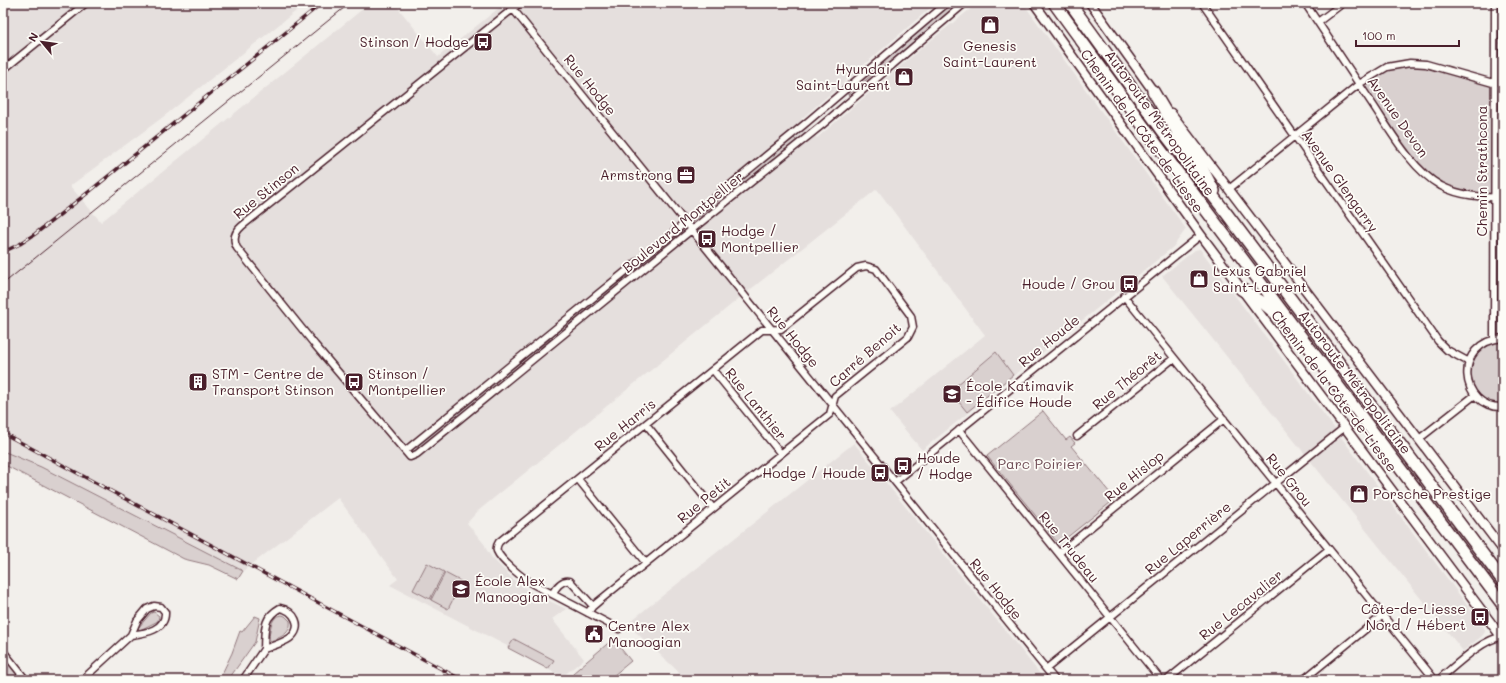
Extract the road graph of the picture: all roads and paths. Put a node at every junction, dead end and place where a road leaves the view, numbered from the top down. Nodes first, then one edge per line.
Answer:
1 (86, 3) edge
2 (520, 3) edge
3 (947, 3) edge
4 (965, 3) edge
5 (1034, 3) edge
6 (1054, 3) edge
7 (1070, 3) edge
8 (1090, 3) edge
9 (1202, 3) edge
10 (1305, 3) edge
11 (1344, 3) edge
12 (1495, 3) edge
13 (513, 9) junction
14 (1318, 22) junction
15 (3, 70) edge
16 (1494, 83) junction
17 (1359, 84) junction
18 (1153, 90) junction
19 (1295, 137) junction
20 (1229, 189) junction
21 (1494, 198) junction
22 (1503, 198) edge
23 (1227, 214) junction
24 (685, 222) junction
25 (692, 230) junction
26 (1201, 234) junction
27 (1241, 289) junction
28 (1124, 296) junction
29 (772, 329) junction
30 (1300, 335) junction
31 (1503, 338) edge
32 (1494, 339) junction
33 (1174, 358) junction
34 (1469, 362) junction
35 (713, 370) junction
36 (1475, 395) junction
37 (833, 405) junction
38 (1503, 407) edge
39 (1224, 418) junction
40 (646, 424) junction
41 (1345, 427) junction
42 (959, 430) junction
43 (1077, 436) dead end
44 (1419, 439) junction
45 (405, 451) junction
46 (781, 454) junction
47 (413, 457) joint
48 (578, 479) junction
49 (895, 482) junction
50 (1276, 483) junction
51 (713, 508) junction
52 (1329, 549) junction
53 (1503, 550) edge
54 (1058, 553) junction
55 (646, 562) junction
56 (1503, 580) edge
57 (552, 594) junction
58 (1503, 605) edge
59 (593, 606) junction
60 (588, 613) junction
61 (1383, 615) junction
62 (1110, 617) junction
63 (619, 629) dead end
64 (131, 635) junction
65 (1502, 638) edge
66 (264, 649) junction
67 (3, 650) edge
68 (1046, 669) junction
69 (26, 680) edge
70 (82, 680) edge
71 (243, 680) edge
72 (1055, 680) edge
73 (1161, 680) edge
74 (1167, 680) edge
75 (1302, 680) edge
76 (1436, 680) edge

1 - 15 street
2 - 13 street, Rue Stinson
3 - 24 street, Boulevard Montpellier
4 - 25 street, Boulevard Montpellier
5 - 26 main road, Chemin de la Côte-de-Liesse
6 - 30 highway, Autoroute Métropolitaine
7 - 23 highway, Autoroute Métropolitaine
8 - 18 main road
9 - 19 street, Avenue Glengarry
10 - 14 street, Avenue Devon
11 - 14 street
12 - 16 street, Chemin Strathcona
13 - 24 street, Rue Hodge
13 - 45 street, Rue Stinson
14 - 17 street, Avenue Devon
16 - 17 street
16 - 21 street, Chemin Strathcona
17 - 19 street
17 - 21 street, Avenue Devon
18 - 20 main road
18 - 23 highway
19 - 20 street
19 - 34 street, Avenue Glengarry
20 - 44 main road
21 - 22 street, Avenue Devon
21 - 32 street, Chemin Strathcona
23 - 56 highway, Autoroute Métropolitaine
24 - 25 street, Rue Hodge
24 - 45 street, Boulevard Montpellier
25 - 29 street, Rue Hodge
25 - 47 street, Boulevard Montpellier
26 - 27 main road, Chemin de la Côte-de-Liesse
26 - 28 street, Rue Houde
27 - 30 highway
27 - 41 main road, Chemin de la Côte-de-Liesse
28 - 33 street, Rue Grou
28 - 42 street, Rue Houde
29 - 35 street, Rue Harris
29 - 37 street, Rue Hodge
29 - 37 street, Carré Benoit
30 - 58 highway, Autoroute Métropolitaine
31 - 32 street
32 - 34 street
33 - 39 street, Rue Grou
33 - 43 street, Rue Théorêt
34 - 36 street
35 - 40 street, Rue Harris
35 - 46 street, Rue Lanthier
36 - 38 street
36 - 44 street
37 - 46 street, Rue Petit
37 - 49 street, Rue Hodge
39 - 50 street, Rue Grou
39 - 54 street, Rue Hislop
40 - 48 street, Rue Harris
40 - 51 street
41 - 50 street, Rue Laperrière
41 - 65 main road, Chemin de la Côte-de-Liesse
42 - 49 street, Rue Houde
42 - 54 street, Rue Trudeau
44 - 53 main road
45 - 47 street, Rue Stinson
46 - 51 street, Rue Petit
48 - 55 street
48 - 57 street, Rue Harris
49 - 68 street, Rue Hodge
50 - 52 street, Rue Grou
50 - 62 street, Rue Laperrière
51 - 55 street, Rue Petit
52 - 61 street, Rue Grou
52 - 74 street, Rue Lecavalier
54 - 62 street, Rue Trudeau
55 - 59 street, Rue Petit
57 - 59 street
57 - 60 street
59 - 60 street, Rue Petit
60 - 63 street
61 - 75 street
61 - 76 street, Rue Grou
62 - 68 street, Rue Laperrière
62 - 73 street, Rue Trudeau
64 - 64 street
64 - 70 street
65 - 76 street
66 - 66 street
66 - 71 street
67 - 69 street
68 - 72 street, Rue Hodge

